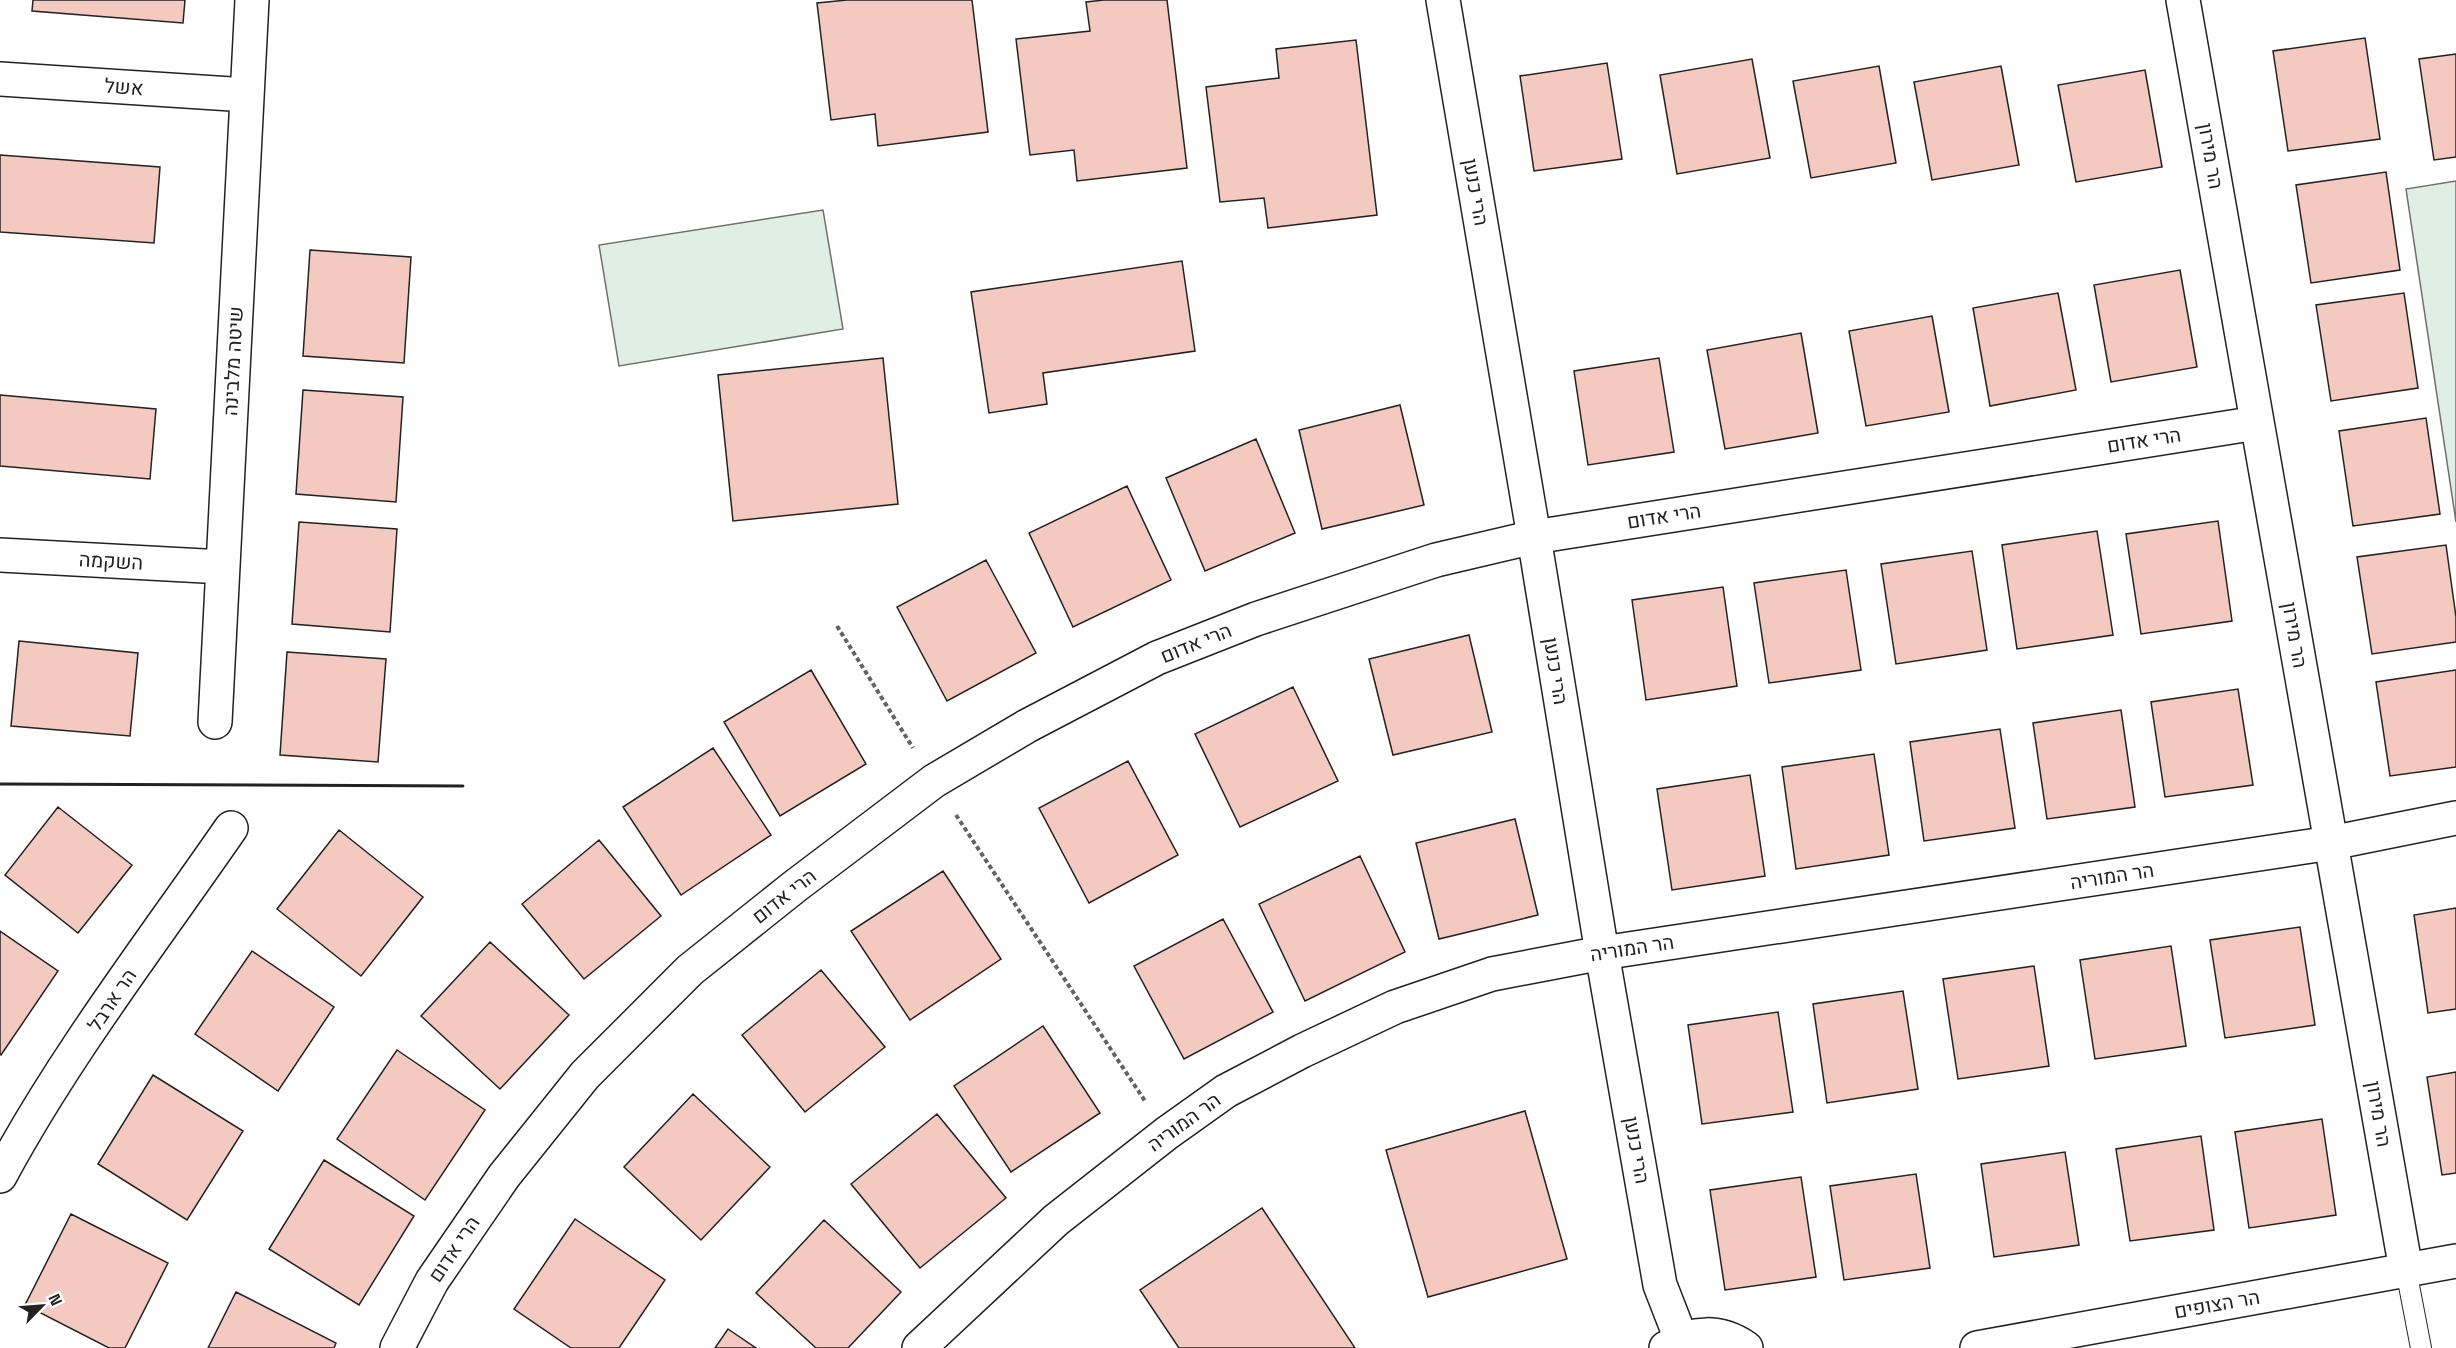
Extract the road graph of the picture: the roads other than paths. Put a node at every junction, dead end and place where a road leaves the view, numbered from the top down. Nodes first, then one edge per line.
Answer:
1 (252, 0) edge
2 (1443, 0) edge
3 (2183, 0) edge
4 (0, 79) edge
5 (248, 95) junction
6 (2257, 423) junction
7 (1534, 537) junction
8 (0, 555) edge
9 (223, 567) junction
10 (215, 722) dead end
11 (2456, 818) edge
12 (231, 828) dead end
13 (2331, 843) junction
14 (1602, 952) junction
15 (0, 1176) edge
16 (2456, 1261) edge
17 (2406, 1270) junction
18 (1674, 1343) edge
19 (397, 1348) edge
20 (919, 1348) edge
21 (1746, 1348) edge
22 (1977, 1348) edge
23 (2421, 1348) edge

1 - 5 street, שיטה מלבינה
2 - 7 street, הרי כנען
3 - 6 street, הר מירון
4 - 5 street, אשל
5 - 9 street, שיטה מלבינה
6 - 7 street, הרי אדום
6 - 13 street, הר מירון
7 - 14 street, הרי כנען
7 - 19 street, הרי אדום
8 - 9 street, השקמה
9 - 10 street, שיטה מלבינה
11 - 13 street, הר המוריה
12 - 15 street, הר ארבל
13 - 14 street, הר המוריה
13 - 17 street, הר מירון
14 - 18 street, הרי כנען
14 - 20 street, הר המוריה
16 - 17 street, הר הצופים
17 - 22 street, הר הצופים
17 - 23 lane
18 - 21 street

